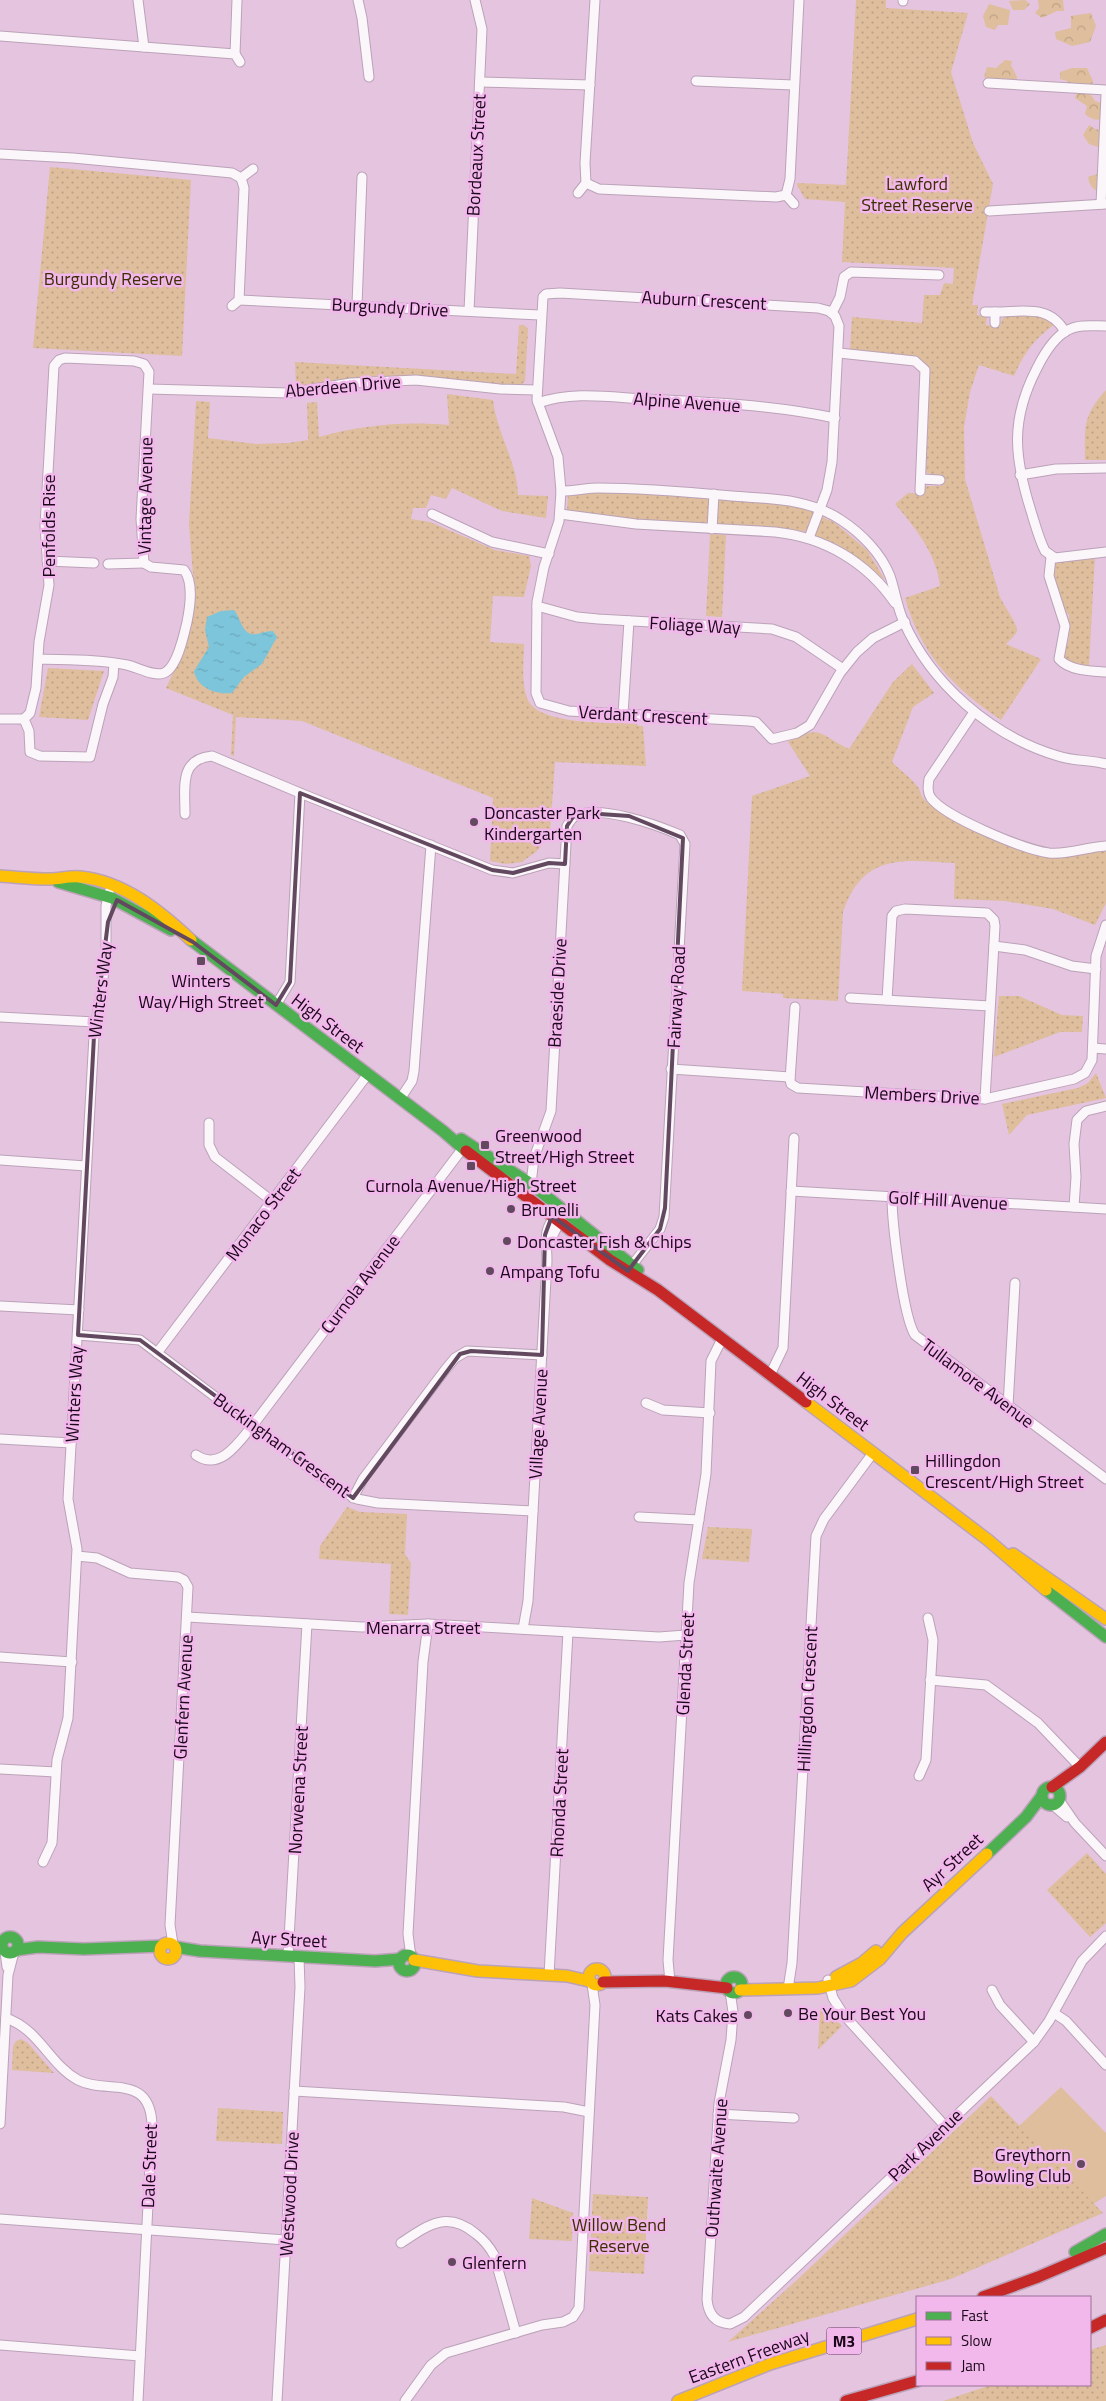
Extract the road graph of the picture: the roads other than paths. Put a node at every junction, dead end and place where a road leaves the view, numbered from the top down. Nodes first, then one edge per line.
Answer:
1 (138, 0) edge
2 (236, 0) edge
3 (358, 0) edge
4 (475, 0) edge
5 (595, 0) edge
6 (799, 0) edge
7 (0, 36) edge
8 (144, 47) junction
9 (369, 77) dead end
10 (696, 81) dead end
11 (480, 82) junction
12 (988, 83) dead end
13 (590, 85) junction
14 (794, 85) junction
15 (1106, 90) edge
16 (1106, 95) edge
17 (0, 154) edge
18 (253, 169) dead end
19 (362, 177) dead end
20 (240, 178) junction
21 (586, 183) junction
22 (578, 193) dead end
23 (786, 195) junction
24 (794, 204) dead end
25 (1104, 204) edge
26 (989, 211) dead end
27 (939, 275) dead end
28 (357, 305) junction
29 (468, 311) junction
30 (985, 312) dead end
31 (995, 312) junction
32 (832, 313) junction
33 (540, 315) junction
34 (994, 323) dead end
35 (1106, 326) edge
36 (1065, 332) junction
37 (838, 353) junction
38 (56, 363) joint
39 (149, 389) junction
40 (537, 390) junction
41 (538, 403) junction
42 (835, 418) junction
43 (1106, 468) edge
44 (1020, 475) junction
45 (921, 479) junction
46 (940, 480) dead end
47 (561, 491) junction
48 (920, 491) dead end
49 (714, 494) junction
50 (821, 509) junction
51 (432, 514) dead end
52 (560, 514) junction
53 (712, 528) junction
54 (810, 538) junction
55 (1106, 552) edge
56 (548, 554) junction
57 (1051, 557) junction
58 (47, 561) junction
59 (94, 563) dead end
60 (144, 563) junction
61 (108, 564) dead end
62 (537, 606) junction
63 (898, 607) junction
64 (628, 621) junction
65 (904, 622) junction
66 (38, 659) junction
67 (114, 663) junction
68 (843, 669) junction
69 (1106, 672) edge
70 (974, 712) junction
71 (623, 714) junction
72 (0, 719) edge
73 (24, 719) junction
74 (1106, 764) edge
75 (300, 793) junction
76 (185, 814) dead end
77 (567, 826) joint
78 (431, 845) junction
79 (1106, 846) edge
80 (564, 864) junction
81 (0, 876) edge
82 (115, 893) junction
83 (1106, 925) edge
84 (1104, 936) edge
85 (994, 946) junction
86 (1096, 969) junction
87 (850, 998) dead end
88 (887, 1000) junction
89 (276, 1005) junction
90 (990, 1006) junction
91 (794, 1007) dead end
92 (0, 1017) edge
93 (95, 1022) junction
94 (1093, 1048) junction
95 (1106, 1048) edge
96 (671, 1069) junction
97 (368, 1074) junction
98 (790, 1077) junction
99 (400, 1098) junction
100 (985, 1099) junction
101 (1106, 1106) edge
102 (209, 1123) dead end
103 (794, 1138) dead end
104 (465, 1145) junction
105 (534, 1158) junction
106 (0, 1160) edge
107 (86, 1166) junction
108 (511, 1170) junction
109 (531, 1184) junction
110 (791, 1191) junction
111 (892, 1197) junction
112 (272, 1201) junction
113 (1074, 1207) junction
114 (564, 1209) junction
115 (1106, 1209) edge
116 (557, 1220) junction
117 (630, 1268) junction
118 (1015, 1283) dead end
119 (0, 1306) edge
120 (79, 1310) junction
121 (78, 1335) junction
122 (725, 1341) junction
123 (158, 1353) junction
124 (542, 1354) junction
125 (770, 1375) junction
126 (646, 1403) dead end
127 (1008, 1406) junction
128 (710, 1413) junction
129 (254, 1425) junction
130 (0, 1439) edge
131 (71, 1443) junction
132 (873, 1454) junction
133 (196, 1455) dead end
134 (1106, 1479) edge
135 (353, 1498) junction
136 (533, 1511) junction
137 (639, 1518) dead end
138 (699, 1520) junction
139 (988, 1540) junction
140 (77, 1556) junction
141 (188, 1617) junction
142 (928, 1618) dead end
143 (1106, 1618) edge
144 (307, 1624) junction
145 (425, 1624) junction
146 (527, 1629) junction
147 (568, 1632) junction
148 (1102, 1634) edge
149 (686, 1639) junction
150 (0, 1658) edge
151 (72, 1662) junction
152 (930, 1680) junction
153 (1106, 1742) edge
154 (1080, 1767) junction
155 (0, 1769) edge
156 (56, 1772) junction
157 (919, 1776) dead end
158 (1052, 1798) junction
159 (1106, 1856) edge
160 (44, 1862) dead end
161 (1106, 1936) edge
162 (7, 1947) edge
163 (168, 1949) junction
164 (297, 1957) junction
165 (407, 1962) junction
166 (549, 1975) junction
167 (596, 1979) junction
168 (667, 1982) junction
169 (829, 1984) junction
170 (734, 1987) junction
171 (791, 1988) junction
172 (992, 1990) dead end
173 (1051, 2017) junction
174 (6, 2018) junction
175 (1034, 2042) junction
176 (1106, 2065) edge
177 (294, 2091) junction
178 (589, 2108) junction
179 (718, 2114) junction
180 (794, 2118) dead end
181 (0, 2124) edge
182 (945, 2126) junction
183 (0, 2219) edge
184 (147, 2230) junction
185 (1106, 2234) edge
186 (286, 2240) junction
187 (401, 2242) dead end
188 (1106, 2248) edge
189 (1003, 2290) junction
190 (986, 2296) edge
191 (916, 2319) edge
192 (1106, 2320) edge
193 (718, 2321) joint
194 (1091, 2328) edge
195 (516, 2333) junction
196 (0, 2345) edge
197 (140, 2356) junction
198 (916, 2381) edge
199 (138, 2401) edge
200 (277, 2401) edge
201 (405, 2401) edge
202 (678, 2401) edge
203 (846, 2401) edge

1 - 8 street
2 - 8 street
3 - 9 street
4 - 11 street, Bordeaux Street
5 - 13 street
6 - 14 street
7 - 8 street
10 - 14 street
11 - 13 street
11 - 29 street, Bordeaux Street
12 - 15 street
13 - 21 street
14 - 23 street
16 - 25 street
17 - 20 street
18 - 20 street
19 - 28 street
20 - 28 street, Burgundy Drive
21 - 22 street
21 - 23 street
23 - 24 street
25 - 26 street
27 - 32 street
28 - 29 street, Burgundy Drive
29 - 33 street, Burgundy Drive
30 - 31 street
31 - 34 street
31 - 36 street
32 - 33 street, Auburn Crescent
32 - 37 street
33 - 40 street, Auburn Crescent
35 - 36 street
36 - 44 street
37 - 42 street
37 - 45 street
38 - 39 street, Vintage Avenue
38 - 58 street, Penfolds Rise
39 - 40 street, Aberdeen Drive
39 - 60 street, Vintage Avenue
40 - 41 street, Auburn Crescent
41 - 42 street, Alpine Avenue
41 - 47 street, Auburn Crescent
42 - 50 street
43 - 44 street
44 - 57 street
45 - 46 street
45 - 48 street
47 - 49 street
47 - 52 street, Verdant Crescent
49 - 50 street
49 - 53 street
50 - 54 street
50 - 63 street
51 - 56 street
52 - 53 street
52 - 56 street, Verdant Crescent
53 - 54 street
54 - 63 street
55 - 57 street
56 - 62 street, Verdant Crescent
57 - 69 street
58 - 59 street
58 - 66 street, Penfolds Rise
60 - 61 street
60 - 67 street, Vintage Avenue
62 - 64 street, Foliage Way
62 - 71 street, Verdant Crescent
63 - 65 street
64 - 68 street, Foliage Way
64 - 71 street
65 - 68 street, Verdant Crescent
65 - 70 street
66 - 67 street, Vintage Avenue
66 - 73 street, Penfolds Rise
67 - 73 street
68 - 71 street, Verdant Crescent
70 - 74 street
70 - 79 street
72 - 73 street
75 - 76 street
75 - 78 street
75 - 89 street
77 - 80 street, Braeside Drive
77 - 96 street, Fairway Road
78 - 80 street
78 - 99 street
80 - 105 street, Braeside Drive
81 - 82 main road, High Street
82 - 89 main road, High Street
82 - 93 street, Winters Way
83 - 84 street, Members Drive
84 - 86 street, Members Drive
85 - 86 street
85 - 88 street
85 - 90 street
86 - 94 street, Members Drive
87 - 88 street
88 - 90 street
89 - 97 main road, High Street
90 - 100 street
91 - 98 street
92 - 93 street
93 - 107 street, Winters Way
94 - 95 street
94 - 100 street, Members Drive
96 - 98 street
96 - 117 street, Fairway Road
97 - 99 main road, High Street
97 - 112 street, Monaco Street
98 - 100 street, Members Drive
99 - 104 main road, High Street
101 - 113 street
102 - 112 street
103 - 110 street
104 - 108 main road, High Street
104 - 116 main road, High Street
104 - 129 street, Curnola Avenue
105 - 108 street
105 - 109 street, Braeside Drive
106 - 107 street
107 - 120 street, Winters Way
108 - 109 main road, High Street
109 - 114 main road, High Street
110 - 111 street, Golf Hill Avenue
110 - 125 street
111 - 113 street, Golf Hill Avenue
111 - 127 street, Tullamore Avenue
112 - 123 street, Monaco Street
113 - 115 street, Golf Hill Avenue
114 - 116 street, Village Avenue
114 - 117 main road, High Street
116 - 117 main road, High Street
116 - 124 street, Village Avenue
117 - 122 main road, High Street
118 - 127 street
119 - 120 street
120 - 121 street, Winters Way
121 - 123 street, Buckingham Crescent
121 - 131 street, Winters Way
122 - 125 main road, High Street
122 - 128 street, Glenda Street
123 - 129 street, Buckingham Crescent
124 - 135 street
124 - 136 street, Village Avenue
125 - 132 main road, High Street
126 - 128 street
127 - 134 street, Tullamore Avenue
128 - 138 street, Glenda Street
129 - 133 street, Curnola Avenue
129 - 135 street, Buckingham Crescent
130 - 131 street
131 - 140 street, Winters Way
132 - 139 main road, High Street
132 - 171 street, Hillingdon Crescent
135 - 136 street, Buckingham Crescent
136 - 146 street, Village Avenue
137 - 138 street
138 - 149 street, Glenda Street
139 - 143 main road, High Street
139 - 148 main road, High Street
140 - 141 street, Glenfern Avenue
140 - 151 street, Winters Way
141 - 144 street, Menarra Street
141 - 163 street, Glenfern Avenue
142 - 152 street
143 - 148 street
144 - 145 street, Menarra Street
144 - 164 street, Norweena Street
145 - 146 street, Menarra Street
145 - 165 street
146 - 147 street, Menarra Street
147 - 149 street, Menarra Street
147 - 166 street, Rhonda Street
149 - 168 street, Glenda Street
150 - 151 street
151 - 156 street, Winters Way
152 - 154 street
152 - 157 street
153 - 154 main road, Ayr Street
154 - 158 main road, Ayr Street
155 - 156 street
156 - 160 street, Winters Way
158 - 159 street
158 - 169 main road, Ayr Street
161 - 173 street, Park Avenue
162 - 163 main road, Ayr Street
162 - 174 street
163 - 164 main road, Ayr Street
164 - 165 main road, Ayr Street
164 - 177 street, Westwood Drive
165 - 166 main road, Ayr Street
166 - 167 main road, Ayr Street
167 - 168 main road, Ayr Street
167 - 178 street
168 - 170 main road, Ayr Street
169 - 171 main road, Ayr Street
169 - 182 street
170 - 171 main road, Ayr Street
170 - 179 street, Outhwaite Avenue
172 - 175 street
173 - 175 street, Park Avenue
173 - 176 street
174 - 181 street
174 - 184 street, Dale Street
175 - 182 street, Park Avenue
177 - 178 street
177 - 186 street, Westwood Drive
178 - 195 street
179 - 180 street
179 - 193 street, Outhwaite Avenue
182 - 193 street, Park Avenue
183 - 184 street
184 - 186 street
184 - 197 street, Dale Street
185 - 189 main road
186 - 200 street, Westwood Drive
187 - 195 street
188 - 189 main road
189 - 190 main road
191 - 202 main road, Eastern Freeway / M3
192 - 194 main road
195 - 201 street
196 - 197 street
197 - 199 street, Dale Street
198 - 203 main road

